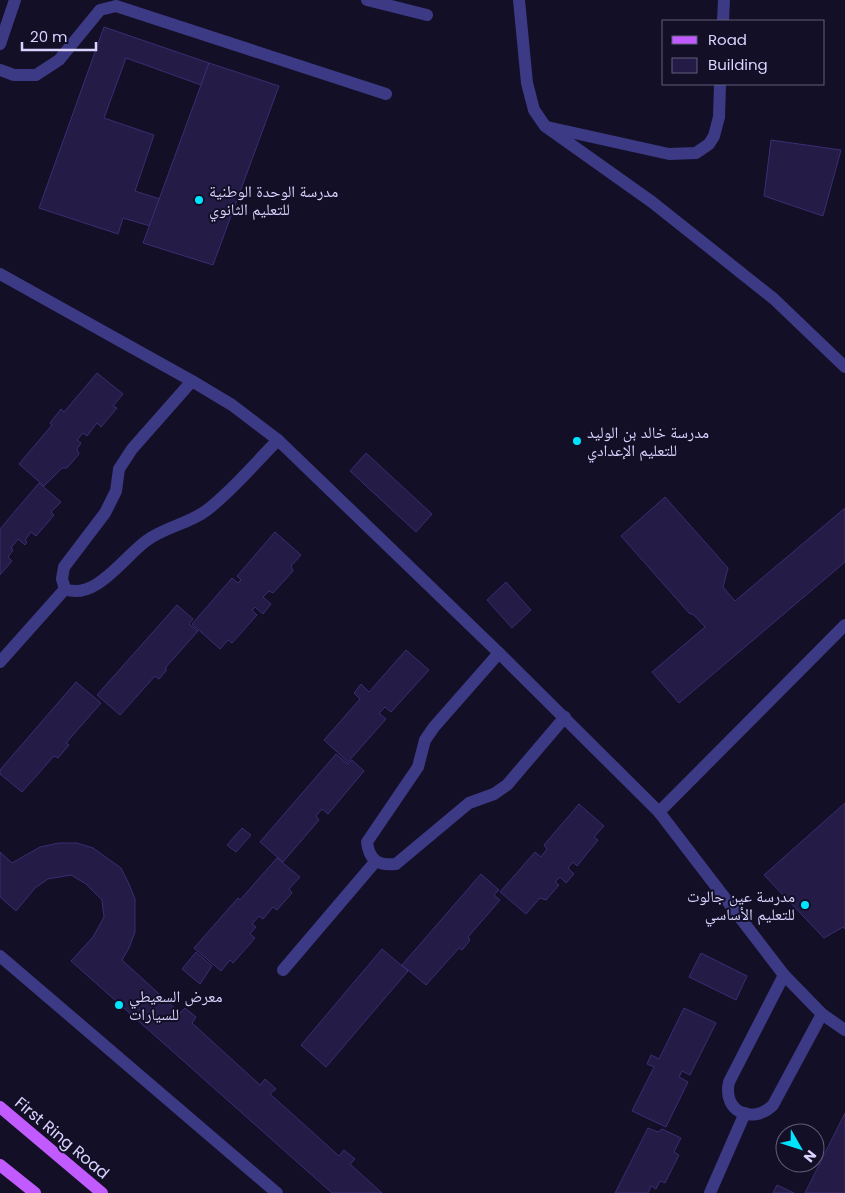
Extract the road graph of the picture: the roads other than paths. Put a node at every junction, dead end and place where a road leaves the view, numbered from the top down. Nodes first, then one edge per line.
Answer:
1 (15, 0) edge
2 (367, 0) edge
3 (519, 0) edge
4 (724, 0) edge
5 (427, 15) dead end
6 (723, 20) edge
7 (0, 44) edge
8 (0, 70) edge
9 (720, 85) edge
10 (386, 94) dead end
11 (545, 126) junction
12 (0, 274) edge
13 (845, 367) edge
14 (192, 381) junction
15 (278, 440) junction
16 (66, 589) junction
17 (845, 625) edge
18 (499, 653) junction
19 (0, 662) edge
20 (565, 717) junction
21 (659, 812) junction
22 (375, 862) junction
23 (0, 956) edge
24 (283, 970) dead end
25 (784, 975) junction
26 (822, 1014) junction
27 (845, 1030) edge
28 (0, 1107) edge
29 (746, 1113) junction
30 (0, 1165) edge
31 (35, 1193) edge
32 (102, 1193) edge
33 (277, 1193) edge
34 (710, 1193) edge

1 - 7 street
2 - 5 street
3 - 11 street
4 - 6 street
8 - 10 street
9 - 11 street
11 - 13 street
12 - 14 street
14 - 15 street
14 - 16 street
15 - 16 street
15 - 18 street
16 - 19 street
17 - 21 street
18 - 20 street
18 - 22 street
20 - 21 street
20 - 22 street
21 - 25 street
22 - 24 street
23 - 33 street
25 - 26 street
25 - 29 street
26 - 27 street
26 - 29 street
28 - 32 main road, First Ring Road
29 - 34 street
30 - 31 main road

